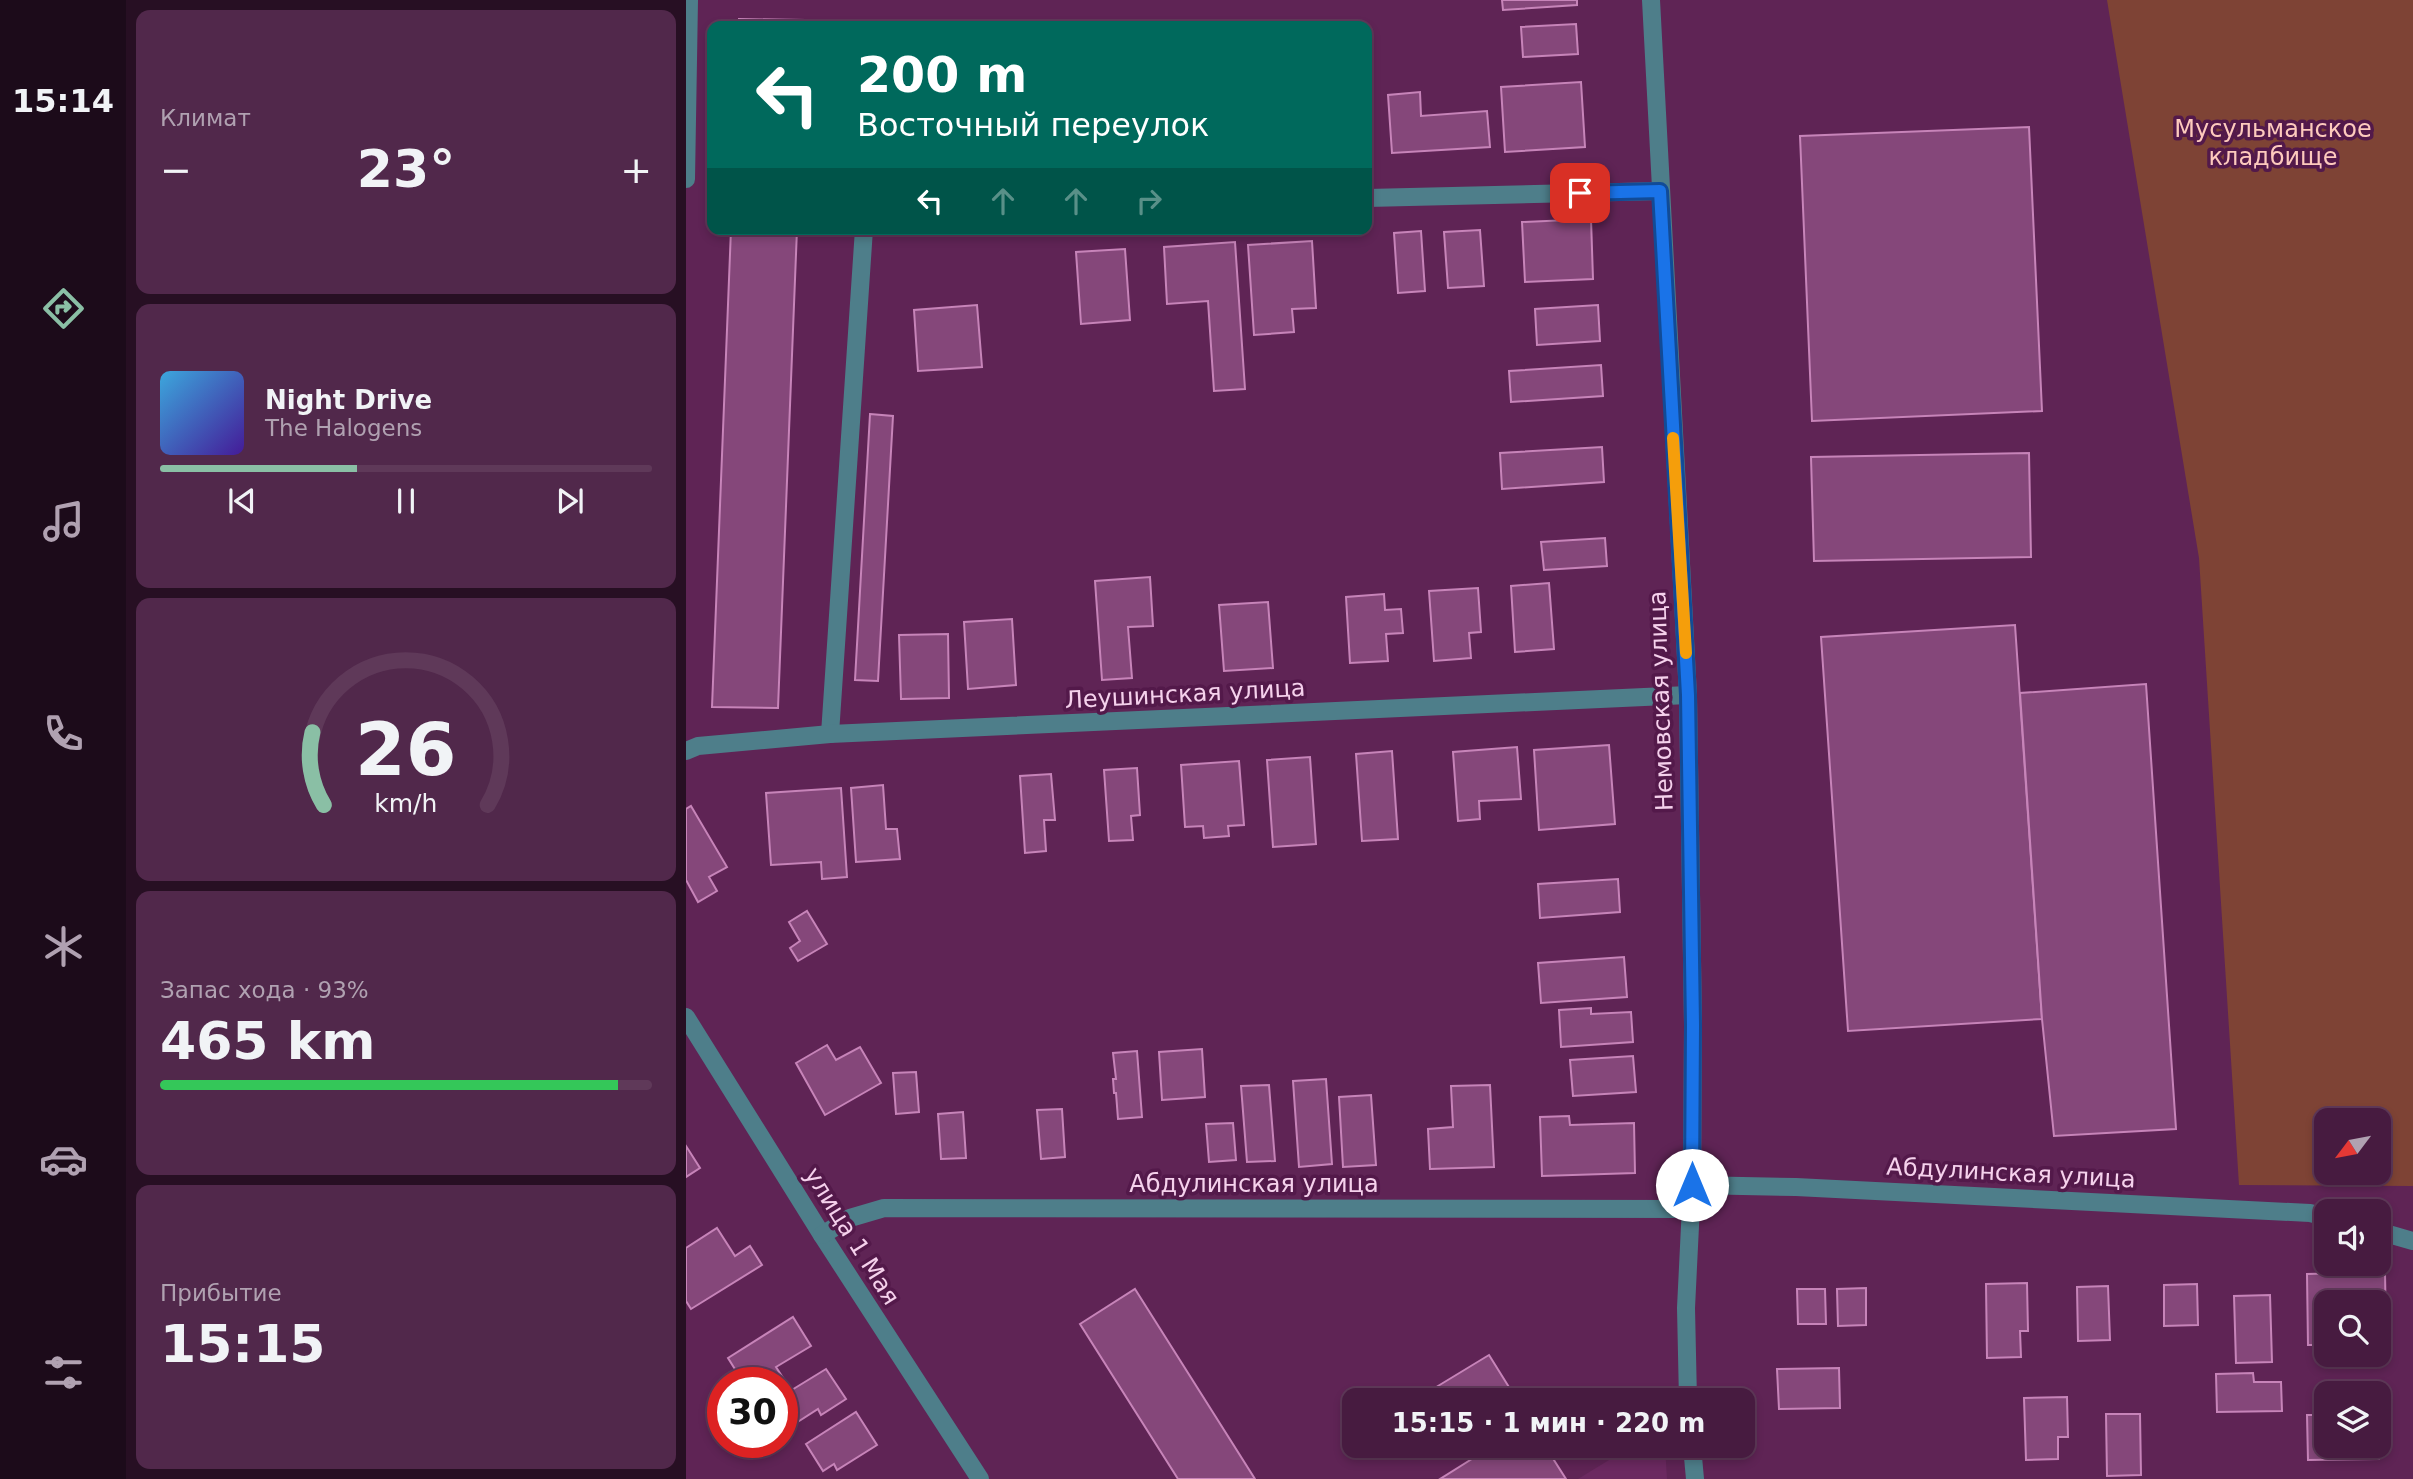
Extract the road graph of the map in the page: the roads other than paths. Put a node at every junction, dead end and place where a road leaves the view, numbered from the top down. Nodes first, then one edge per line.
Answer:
1 (689, 0) edge
2 (1651, 0) edge
3 (686, 179) edge
4 (1660, 191) junction
5 (1372, 198) edge
6 (864, 235) edge
7 (1688, 695) junction
8 (830, 734) junction
9 (686, 751) edge
10 (686, 1017) edge
11 (1692, 1185) junction
12 (1692, 1209) junction
13 (2314, 1214) edge
14 (822, 1235) junction
15 (2391, 1235) edge
16 (2413, 1241) edge
17 (1689, 1388) edge
18 (1693, 1458) edge
19 (980, 1479) edge
20 (1695, 1479) edge

1 - 3 street
2 - 4 street, Немовская улица
4 - 5 street
4 - 7 street, Немовская улица
6 - 8 street
7 - 8 street, Леушинская улица
7 - 11 street, Немовская улица
8 - 9 street, Леушинская улица
10 - 14 street, улица 1 Мая
11 - 12 street, Немовская улица
11 - 13 street, Абдулинская улица
12 - 14 street, Абдулинская улица
12 - 17 street, Немовская улица
14 - 19 street, улица 1 Мая
15 - 16 street
18 - 20 street

